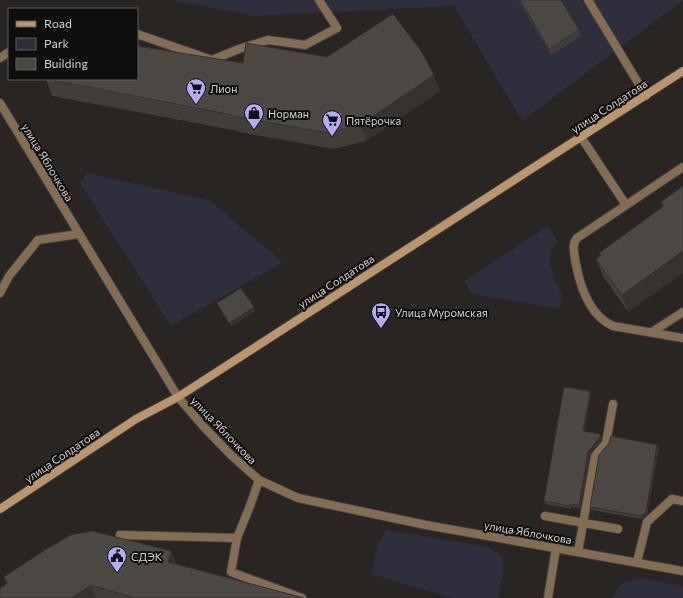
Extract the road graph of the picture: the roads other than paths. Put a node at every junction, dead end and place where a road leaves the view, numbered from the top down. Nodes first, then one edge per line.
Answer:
1 (319, 0) edge
2 (588, 0) edge
3 (138, 34) edge
4 (683, 71) edge
5 (646, 96) junction
6 (0, 103) edge
7 (581, 137) junction
8 (683, 167) edge
9 (626, 205) junction
10 (79, 234) junction
11 (0, 293) edge
12 (683, 312) edge
13 (652, 332) junction
14 (683, 338) edge
15 (178, 397) junction
16 (613, 404) dead end
17 (259, 480) junction
18 (683, 501) edge
19 (0, 509) edge
20 (545, 516) dead end
21 (584, 522) junction
22 (618, 528) dead end
23 (120, 535) dead end
24 (236, 538) junction
25 (556, 548) junction
26 (578, 552) junction
27 (637, 562) junction
28 (683, 571) edge
29 (302, 598) edge
30 (548, 598) edge

1 - 3 street
2 - 5 street
4 - 5 main road, улица Солдатова
5 - 7 main road, улица Солдатова
6 - 10 street, улица Яблочкова
7 - 9 street
7 - 15 main road, улица Солдатова
8 - 9 street
9 - 13 street
10 - 11 street
10 - 15 street, улица Яблочкова
12 - 13 street
13 - 14 street
15 - 17 street, улица Яблочкова
15 - 19 main road, улица Солдатова
16 - 21 street
17 - 24 street
17 - 25 street, улица Яблочкова
18 - 27 street
20 - 21 street
21 - 22 street
21 - 26 street
23 - 24 street
24 - 29 street
25 - 26 street, улица Яблочкова
25 - 30 street
26 - 27 street, улица Яблочкова
27 - 28 street, улица Яблочкова

